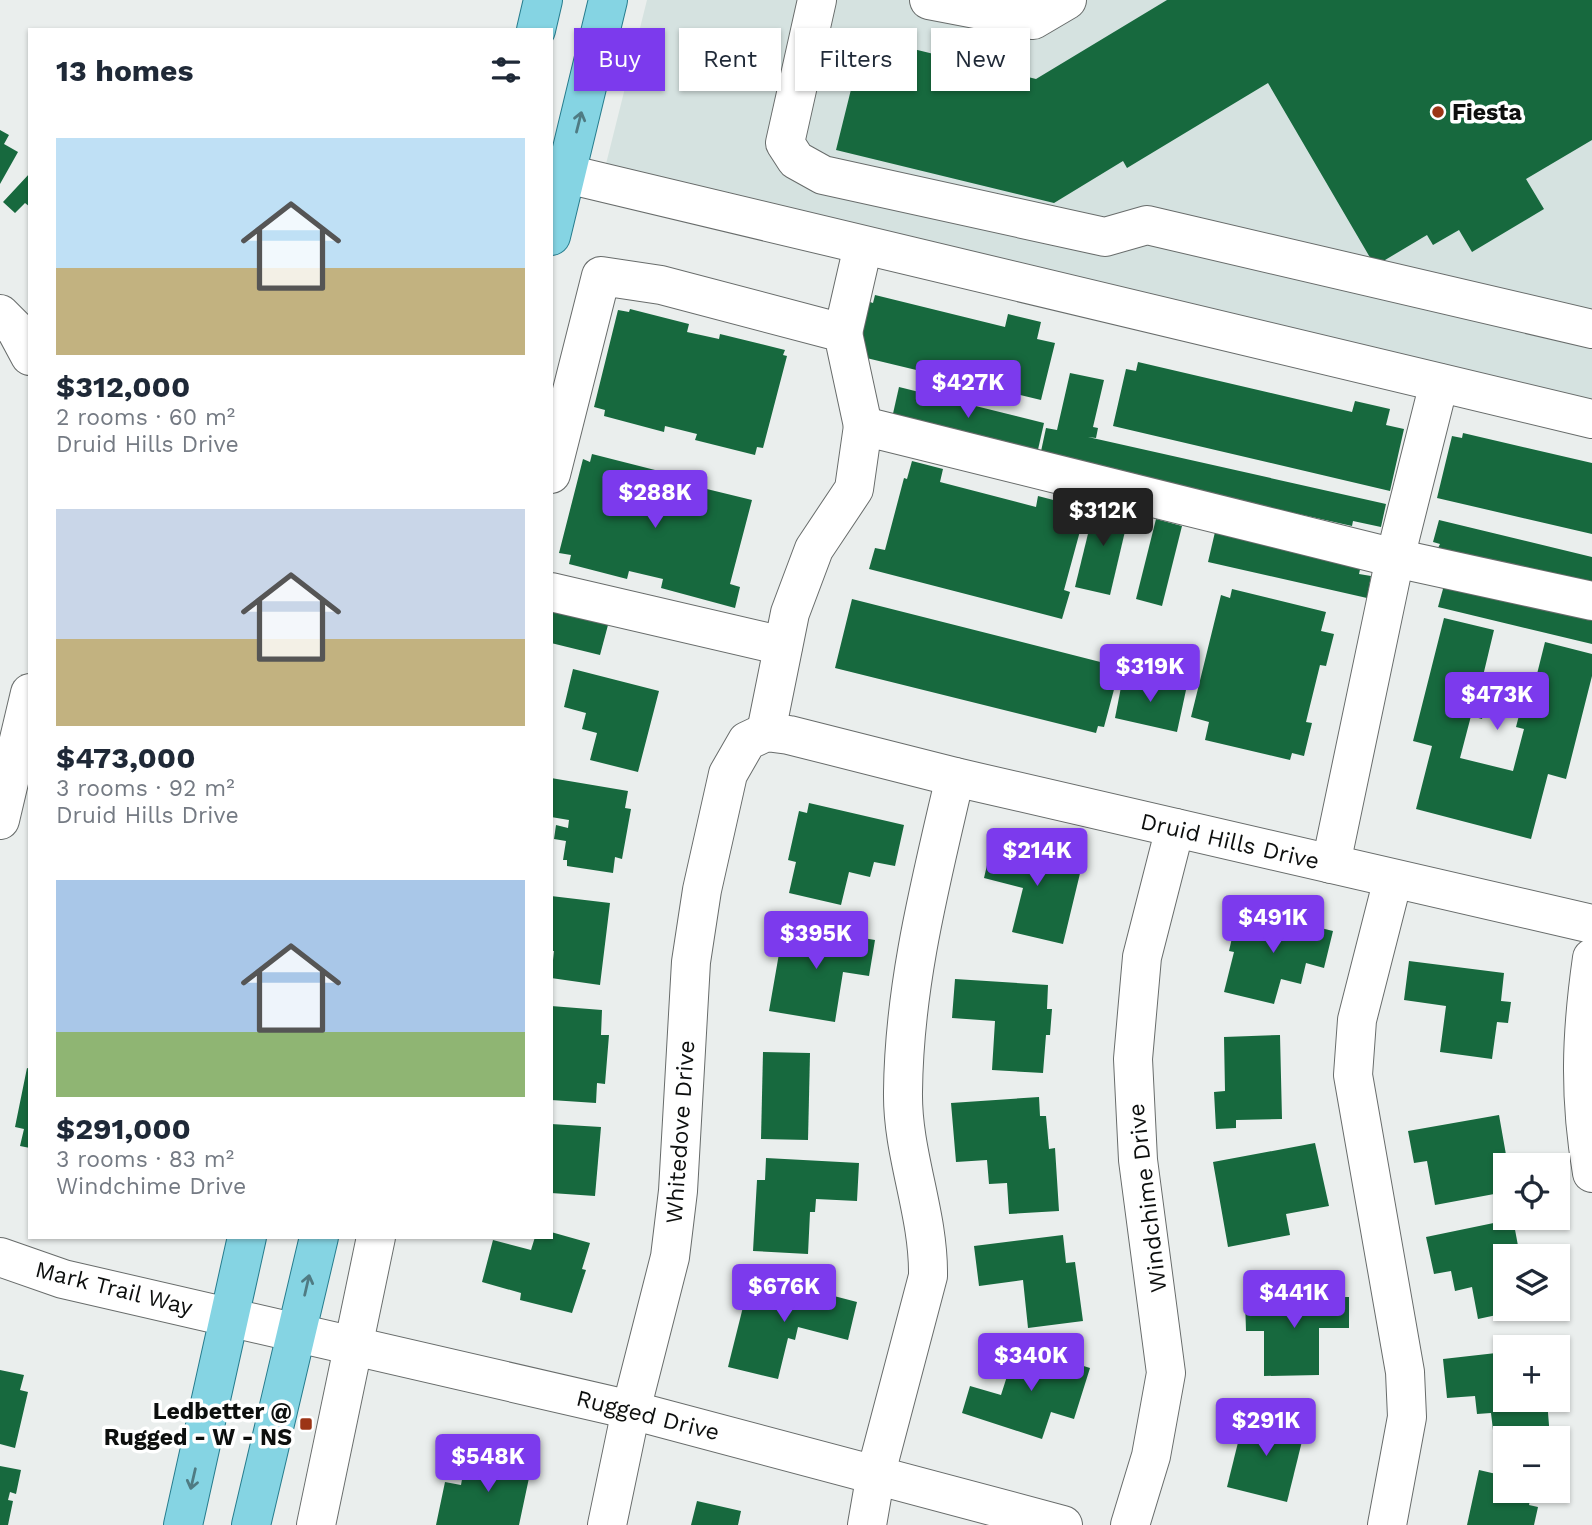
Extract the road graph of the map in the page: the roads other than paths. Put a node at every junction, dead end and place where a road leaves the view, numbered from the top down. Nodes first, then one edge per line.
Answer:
1 (543, 0) edge
2 (608, 0) edge
3 (817, 0) edge
4 (929, 0) edge
5 (1068, 0) edge
6 (1007, 8) edge
7 (536, 28) edge
8 (566, 174) junction
9 (553, 228) edge
10 (863, 246) junction
11 (0, 314) edge
12 (1592, 329) edge
13 (843, 332) junction
14 (28, 352) edge
15 (1439, 383) junction
16 (1592, 419) edge
17 (863, 426) junction
18 (553, 466) edge
19 (1395, 558) junction
20 (553, 592) edge
21 (1592, 601) edge
22 (783, 646) junction
23 (28, 701) edge
24 (757, 737) junction
25 (955, 777) junction
26 (1, 807) edge
27 (1175, 828) junction
28 (1331, 864) junction
29 (1393, 878) junction
30 (1592, 925) edge
31 (1592, 958) edge
32 (1592, 1174) edge
33 (247, 1239) edge
34 (319, 1239) edge
35 (376, 1239) edge
36 (0, 1257) edge
37 (229, 1317) junction
38 (296, 1333) junction
39 (354, 1346) junction
40 (631, 1410) junction
41 (876, 1473) junction
42 (183, 1525) edge
43 (251, 1525) edge
44 (316, 1525) edge
45 (607, 1525) edge
46 (867, 1525) edge
47 (1063, 1525) edge
48 (1130, 1525) edge
49 (1387, 1525) edge

1 - 7 main road
8 -> 2 main road
3 - 12 street
4 - 6 street
5 - 6 street
8 - 9 main road
8 - 10 street
10 - 13 street
10 - 15 street
11 - 14 street
13 - 17 street
13 - 18 street
15 - 16 street
15 - 19 street
17 - 19 street
17 - 22 street, Whitedove Drive
19 - 21 street
19 - 28 street
20 - 22 street
22 - 24 street, Whitedove Drive
23 - 26 street
24 - 25 street, Druid Hills Drive
24 - 40 street, Whitedove Drive
25 - 27 street, Druid Hills Drive
25 - 41 street
27 - 28 street, Druid Hills Drive
27 - 48 street, Windchime Drive
28 - 29 street, Druid Hills Drive
29 - 30 street, Druid Hills Drive
29 - 49 street
31 - 32 street
33 - 37 main road
38 -> 34 main road
35 - 39 street
36 - 37 street, Mark Trail Way
37 - 38 street, Rugged Drive
37 -> 42 main road
38 - 39 street, Rugged Drive
38 - 43 main road
39 - 40 street, Rugged Drive
39 - 44 street
40 - 41 street, Rugged Drive
40 - 45 street, Whitedove Drive
41 - 46 street
41 - 47 street, Rugged Drive

